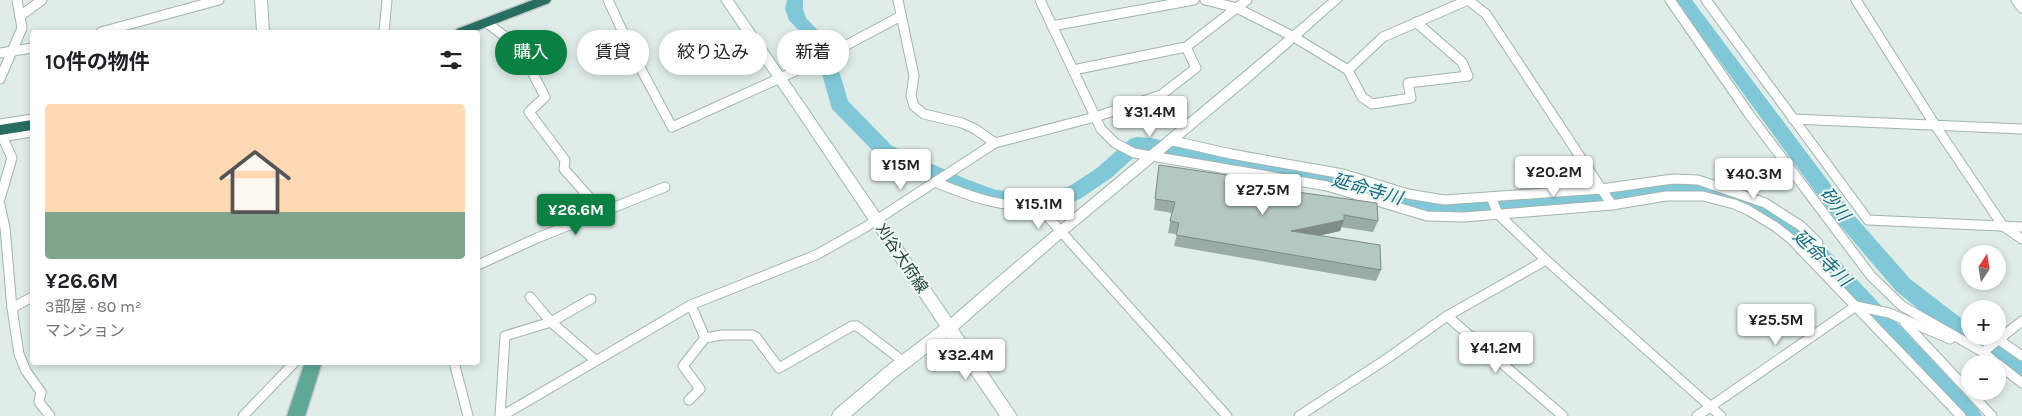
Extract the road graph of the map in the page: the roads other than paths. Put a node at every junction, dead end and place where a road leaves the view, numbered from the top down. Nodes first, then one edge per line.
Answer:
1 (17, 0) edge
2 (42, 0) edge
3 (219, 0) edge
4 (261, 0) edge
5 (387, 0) edge
6 (545, 0) edge
7 (608, 0) edge
8 (728, 0) edge
9 (898, 0) edge
10 (1040, 0) edge
11 (1194, 0) edge
12 (1205, 0) edge
13 (1247, 0) edge
14 (1336, 0) edge
15 (1468, 0) edge
16 (1670, 0) edge
17 (1706, 0) edge
18 (1856, 0) edge
19 (2016, 0) edge
20 (1237, 8) junction
21 (2022, 8) edge
22 (20, 16) junction
23 (901, 16) junction
24 (1416, 22) junction
25 (487, 23) junction
26 (1052, 26) junction
27 (108, 30) edge
28 (263, 30) edge
29 (384, 30) edge
30 (468, 30) edge
31 (1294, 37) junction
32 (849, 44) edge
33 (30, 48) edge
34 (1186, 48) junction
35 (13, 52) junction
36 (0, 53) edge
37 (1072, 70) junction
38 (1348, 70) junction
39 (786, 75) edge
40 (779, 78) junction
41 (0, 79) edge
42 (1095, 117) junction
43 (30, 119) edge
44 (1793, 119) junction
45 (0, 124) edge
46 (1934, 125) junction
47 (30, 126) edge
48 (2022, 129) edge
49 (30, 132) edge
50 (0, 134) edge
51 (1169, 140) junction
52 (995, 143) junction
53 (1149, 157) junction
54 (1302, 166) junction
55 (935, 182) junction
56 (1301, 182) junction
57 (1720, 186) junction
58 (665, 187) dead end
59 (1601, 189) junction
60 (1491, 197) junction
61 (0, 199) edge
62 (1719, 199) junction
63 (0, 205) edge
64 (1611, 205) junction
65 (609, 210) junction
66 (1498, 214) junction
67 (877, 220) junction
68 (2003, 226) junction
69 (2022, 227) edge
70 (1060, 231) junction
71 (2022, 239) edge
72 (1800, 249) junction
73 (4, 255) edge
74 (1546, 260) junction
75 (480, 264) edge
76 (530, 297) dead end
77 (30, 298) edge
78 (591, 299) dead end
79 (691, 305) junction
80 (1856, 306) junction
81 (12, 308) junction
82 (1446, 316) junction
83 (1901, 319) junction
84 (2022, 321) edge
85 (551, 322) junction
86 (949, 328) junction
87 (705, 338) junction
88 (1990, 346) junction
89 (1994, 355) edge
90 (2022, 356) edge
91 (595, 360) junction
92 (904, 362) junction
93 (292, 365) edge
94 (313, 365) edge
95 (455, 365) edge
96 (2006, 370) edge
97 (2022, 382) edge
98 (689, 400) dead end
99 (1711, 407) junction
100 (50, 416) edge
101 (243, 416) edge
102 (296, 416) edge
103 (468, 416) edge
104 (501, 416) edge
105 (840, 416) edge
106 (1009, 416) edge
107 (1227, 416) edge
108 (1299, 416) edge
109 (1563, 416) edge
110 (1698, 416) edge
111 (1721, 416) edge
112 (1960, 416) edge
113 (1992, 416) edge

1 - 22 street
2 - 22 street
3 - 27 street
4 - 28 street
5 - 29 street
6 - 25 highway
7 - 40 street
8 - 40 street, 刈谷大府線
9 - 23 street
10 - 26 street
11 - 26 street
12 - 20 street
13 - 20 street
14 - 31 street
15 - 24 street
15 - 59 street
16 - 88 street
17 - 44 street
18 - 46 street
19 - 21 street
20 - 31 street
20 - 34 street
22 - 35 street
23 - 32 street
23 - 52 street
24 - 38 street
24 - 38 street
25 - 30 highway
25 - 65 street
26 - 37 street
31 - 38 street
31 - 51 street
33 - 35 street
34 - 37 street
34 - 42 street
35 - 36 street
35 - 41 street
37 - 42 street
39 - 40 street
40 - 67 street, 刈谷大府線
42 - 52 street
42 - 53 street
43 - 45 street
44 - 46 street
44 - 68 street
46 - 48 street
46 - 68 street
47 - 50 highway
49 - 50 street
50 - 61 street
51 - 53 street
51 - 54 street
52 - 55 street
53 - 56 street
53 - 70 street
54 - 56 street
54 - 60 street
55 - 67 street
55 - 70 street
56 - 66 street
57 - 59 street
57 - 62 street
57 - 72 street
58 - 65 street
59 - 60 street
59 - 64 street
60 - 66 street
62 - 64 street
62 - 72 street
63 - 73 street
64 - 66 street
65 - 75 street
66 - 74 street
67 - 79 street
67 - 86 street, 刈谷大府線
68 - 69 street
68 - 71 street
70 - 86 street
70 - 107 street
72 - 80 street
73 - 81 street
74 - 82 street
74 - 99 street
76 - 85 street
77 - 81 street
78 - 85 street
79 - 87 street
79 - 91 street
80 - 83 street
80 - 99 street
80 - 112 street
81 - 100 street
82 - 108 street
82 - 109 street
83 - 88 street
83 - 113 street
84 - 88 street
85 - 91 street
85 - 104 street
86 - 92 street
86 - 106 street, 刈谷大府線
87 - 92 street
87 - 98 street
88 - 89 street
88 - 90 street
91 - 104 street
92 - 105 street
93 - 101 street
94 - 102 main road
95 - 103 street
96 - 97 street
99 - 110 street
99 - 111 street

